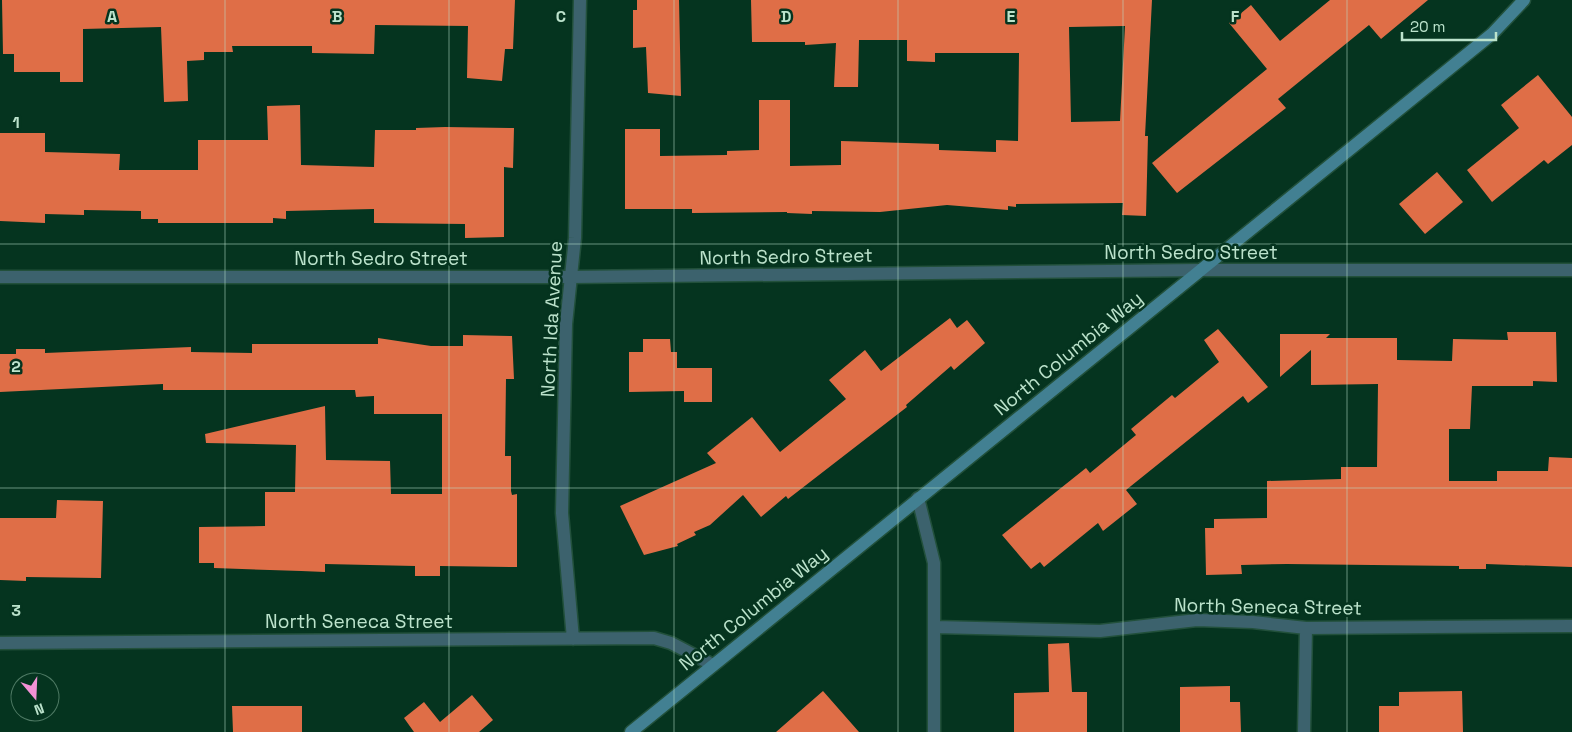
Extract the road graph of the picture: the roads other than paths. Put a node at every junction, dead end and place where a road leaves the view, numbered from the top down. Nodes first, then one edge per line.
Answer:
1 (580, 0) edge
2 (1524, 0) edge
3 (1201, 270) junction
4 (1572, 270) edge
5 (0, 277) edge
6 (571, 277) junction
7 (918, 498) junction
8 (935, 626) junction
9 (1572, 626) edge
10 (1306, 628) junction
11 (574, 639) junction
12 (0, 643) edge
13 (713, 665) junction
14 (631, 732) edge
15 (934, 732) edge
16 (1304, 732) edge

1 - 6 street, North Ida Avenue
2 - 3 street, North Columbia Way
3 - 4 street, North Sedro Street
3 - 6 street, North Sedro Street
3 - 7 street, North Columbia Way
5 - 6 street, North Sedro Street
6 - 11 street, North Ida Avenue
7 - 8 street
7 - 13 street, North Columbia Way
8 - 10 street, North Seneca Street
8 - 15 street
9 - 10 street, North Seneca Street
10 - 16 street
11 - 12 street, North Seneca Street
11 - 13 street, North Seneca Street
13 - 14 street, North Columbia Way

